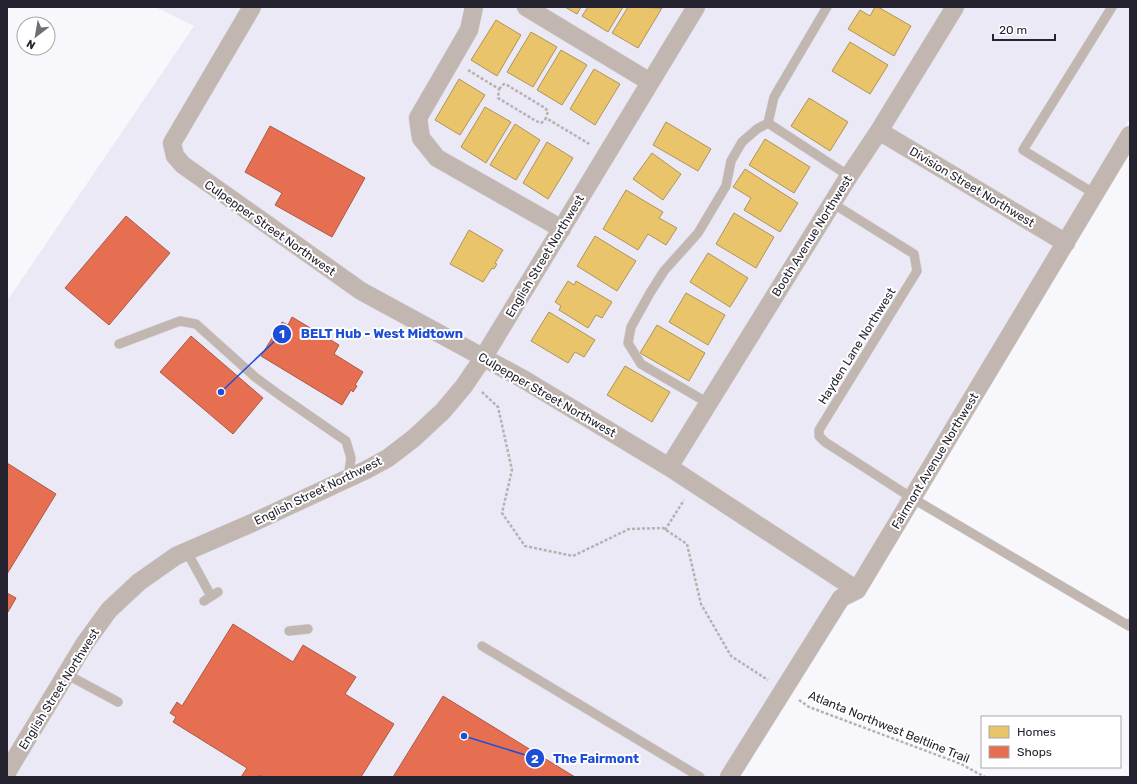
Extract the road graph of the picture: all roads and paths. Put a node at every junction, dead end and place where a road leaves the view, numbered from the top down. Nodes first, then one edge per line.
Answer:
1 (252, 7) edge
2 (474, 7) edge
3 (526, 7) edge
4 (696, 7) edge
5 (827, 7) edge
6 (955, 7) edge
7 (1112, 7) edge
8 (452, 60) junction
9 (650, 82) junction
10 (499, 89) junction
11 (546, 118) junction
12 (768, 123) junction
13 (879, 130) junction
14 (1130, 135) edge
15 (594, 147) dead end
16 (849, 176) junction
17 (1095, 194) junction
18 (832, 203) junction
19 (562, 229) junction
20 (1066, 243) junction
21 (119, 344) dead end
22 (484, 358) junction
23 (469, 379) junction
24 (708, 403) junction
25 (669, 467) junction
26 (348, 478) junction
27 (685, 498) dead end
28 (912, 498) junction
29 (665, 530) junction
30 (187, 552) junction
31 (857, 590) junction
32 (211, 597) dead end
33 (1130, 623) edge
34 (308, 629) dead end
35 (289, 631) dead end
36 (482, 646) dead end
37 (66, 674) junction
38 (784, 690) junction
39 (118, 702) dead end
40 (7, 772) edge
41 (700, 777) edge
42 (729, 777) edge
43 (985, 777) edge

1 - 22 street, Culpepper Street Northwest
2 - 8 street
3 - 9 street
4 - 9 street, English Street Northwest
5 - 12 lane
6 - 13 street, Booth Avenue Northwest
7 - 17 lane
8 - 10 path
8 - 19 street
9 - 19 street, English Street Northwest
10 - 11 path
10 - 11 path
11 - 15 path
12 - 16 lane
12 - 24 lane
13 - 16 street, Booth Avenue Northwest
13 - 20 street, Division Street Northwest
14 - 17 street, Fairmont Avenue Northwest
16 - 18 street, Booth Avenue Northwest
17 - 20 street, Fairmont Avenue Northwest
18 - 24 street, Booth Avenue Northwest
18 - 28 lane, Hayden Lane Northwest
19 - 22 street, English Street Northwest
20 - 28 street, Fairmont Avenue Northwest
21 - 26 lane
22 - 23 street, English Street Northwest
22 - 25 street, Culpepper Street Northwest
23 - 26 street, English Street Northwest
23 - 29 path, Atlanta Northwest Beltline Trail
24 - 25 street, Booth Avenue Northwest
25 - 31 street, Culpepper Street Northwest
26 - 30 street, English Street Northwest
27 - 29 path
28 - 31 street, Fairmont Avenue Northwest
28 - 33 lane, Hayden Lane Northwest
29 - 38 path, Atlanta Northwest Beltline Trail
30 - 32 lane
30 - 37 street, English Street Northwest
31 - 38 street, Fairmont Avenue Northwest
34 - 35 lane
36 - 41 lane
37 - 39 lane
37 - 40 street, English Street Northwest
38 - 42 street, Fairmont Avenue Northwest
38 - 43 path, Atlanta Northwest Beltline Trail

